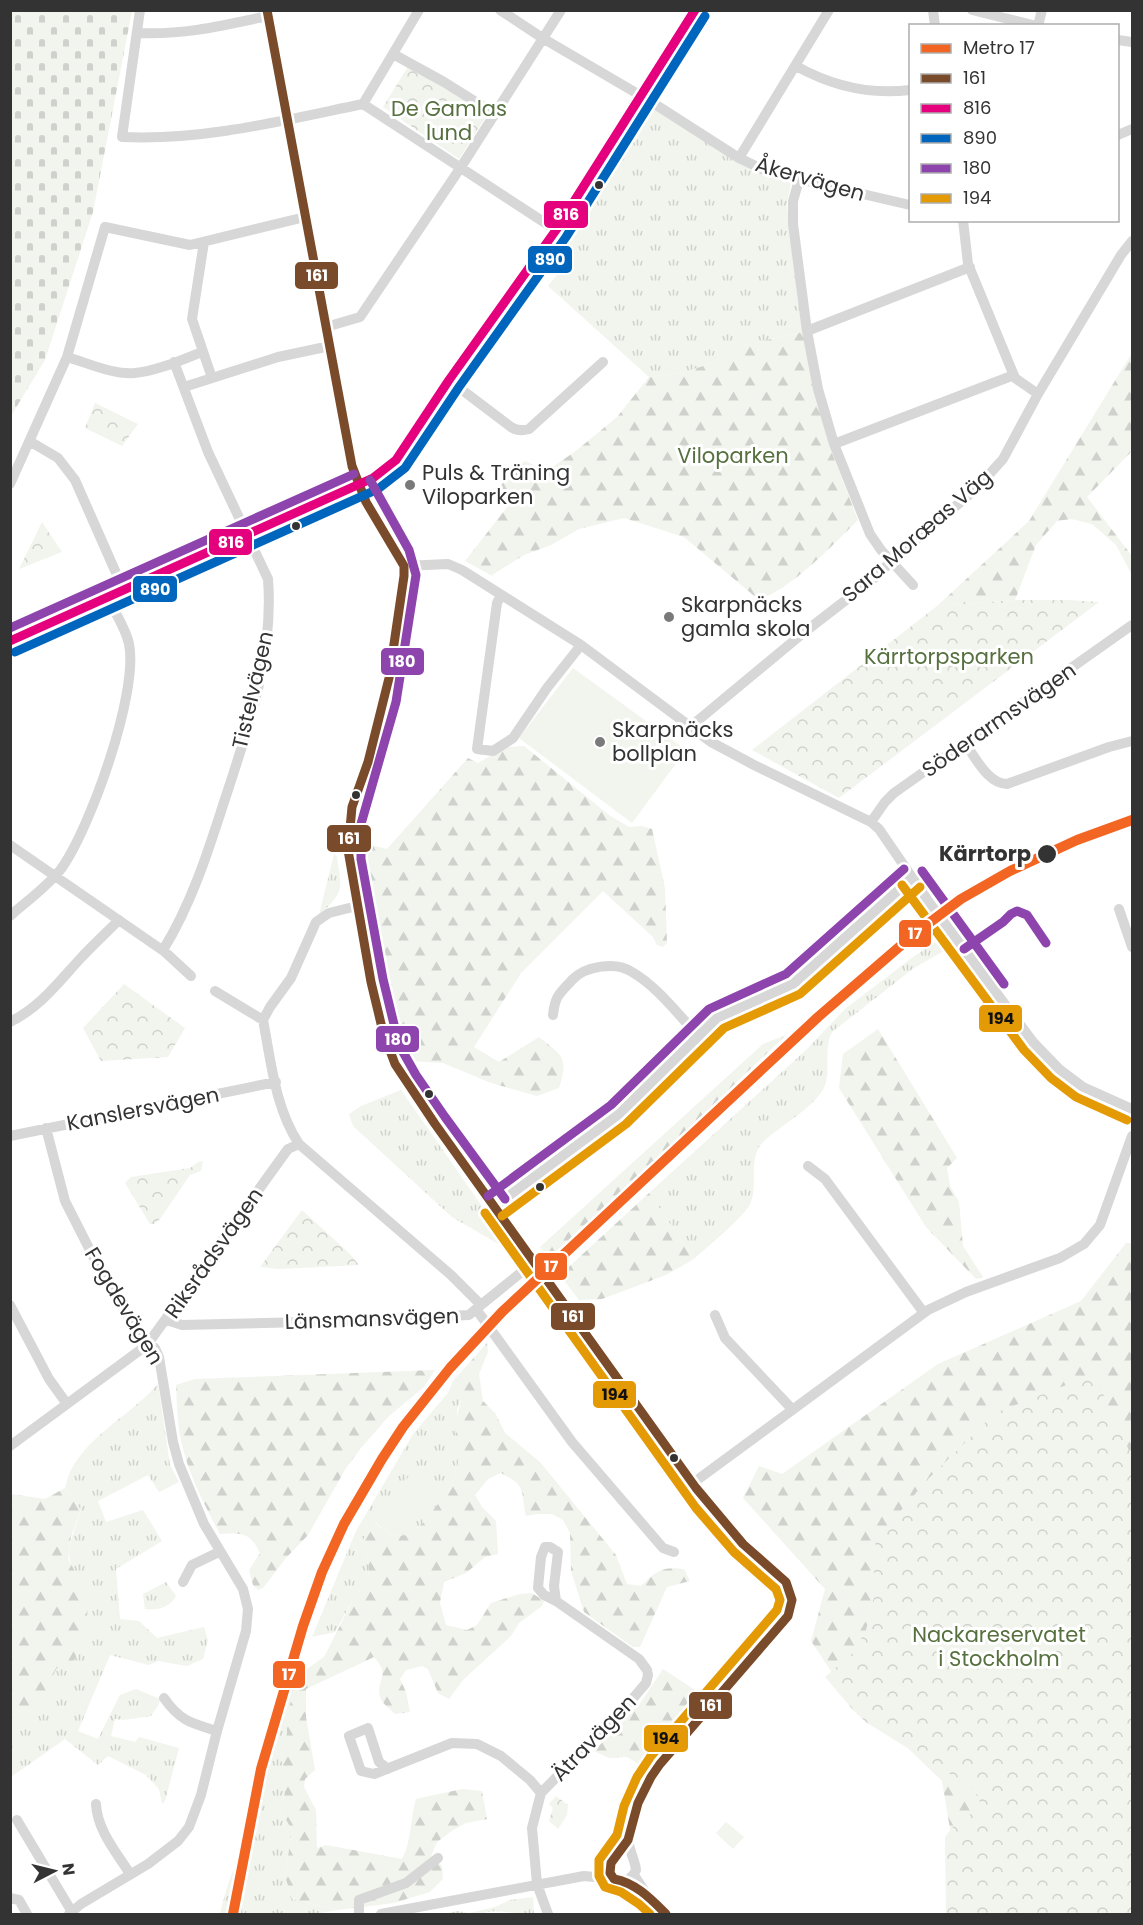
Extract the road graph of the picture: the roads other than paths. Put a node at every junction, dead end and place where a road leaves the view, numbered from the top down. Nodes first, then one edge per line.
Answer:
1 (140, 10) edge
2 (419, 10) edge
3 (500, 10) edge
4 (561, 10) edge
5 (695, 10) edge
6 (829, 10) edge
7 (972, 10) edge
8 (268, 13) edge
9 (1030, 24) edge
10 (137, 33) junction
11 (544, 39) junction
12 (393, 54) junction
13 (796, 66) junction
14 (909, 90) edge
15 (641, 96) junction
16 (363, 104) junction
17 (495, 114) junction
18 (288, 119) junction
19 (739, 158) junction
20 (461, 167) junction
21 (799, 180) junction
22 (909, 205) edge
23 (305, 217) junction
24 (963, 222) edge
25 (556, 230) junction
26 (204, 242) junction
27 (1132, 242) edge
28 (970, 267) junction
29 (326, 327) junction
30 (807, 331) junction
31 (330, 346) junction
32 (202, 352) junction
33 (67, 357) junction
34 (174, 362) junction
35 (603, 362) dead end
36 (1014, 375) junction
37 (212, 378) junction
38 (448, 380) junction
39 (184, 387) junction
40 (1038, 394) junction
41 (31, 442) junction
42 (834, 444) junction
43 (10, 484) edge
44 (358, 485) junction
45 (247, 534) junction
46 (892, 560) junction
47 (404, 566) junction
48 (913, 585) dead end
49 (124, 591) junction
50 (501, 595) junction
51 (108, 598) junction
52 (1132, 625) edge
53 (10, 641) edge
54 (580, 645) junction
55 (690, 727) junction
56 (1132, 741) edge
57 (966, 745) junction
58 (871, 822) junction
59 (10, 845) edge
60 (54, 875) junction
61 (912, 878) junction
62 (357, 906) junction
63 (1119, 909) dead end
64 (10, 916) edge
65 (119, 920) junction
66 (1132, 947) edge
67 (163, 950) junction
68 (191, 976) dead end
69 (215, 991) dead end
70 (553, 1015) dead end
71 (263, 1020) junction
72 (10, 1022) edge
73 (699, 1036) junction
74 (276, 1082) junction
75 (1132, 1109) edge
76 (46, 1128) junction
77 (10, 1136) edge
78 (1132, 1136) edge
79 (298, 1144) junction
80 (808, 1166) dead end
81 (495, 1206) junction
82 (534, 1262) junction
83 (10, 1305) edge
84 (478, 1307) junction
85 (924, 1313) junction
86 (715, 1315) dead end
87 (167, 1320) junction
88 (14, 1322) edge
89 (149, 1343) junction
90 (67, 1404) junction
91 (792, 1410) junction
92 (10, 1446) edge
93 (693, 1483) junction
94 (219, 1552) junction
95 (674, 1552) dead end
96 (183, 1582) dead end
97 (556, 1601) dead end
98 (164, 1698) dead end
99 (217, 1731) junction
100 (388, 1769) junction
101 (541, 1793) junction
102 (96, 1804) dead end
103 (17, 1820) dead end
104 (628, 1840) junction
105 (631, 1855) junction
106 (438, 1858) dead end
107 (612, 1861) junction
108 (130, 1874) junction
109 (592, 1876) junction
110 (625, 1878) junction
111 (537, 1884) junction
112 (10, 1898) edge
113 (71, 1913) edge
114 (27, 1914) edge
115 (359, 1914) edge
116 (381, 1914) edge
117 (548, 1914) edge
118 (666, 1914) edge

1 - 10 street
2 - 12 street
3 - 11 street, Åkervägen
4 - 11 street
5 - 15 street
6 - 13 street
7 - 9 street
8 - 10 street
8 - 18 street
10 - 18 street
11 - 15 street, Åkervägen
11 - 17 street
12 - 16 street
12 - 17 street
13 - 14 street
13 - 19 street
15 - 19 street, Åkervägen
15 - 25 street
16 - 18 street
16 - 20 street
17 - 20 street
18 - 23 street
19 - 21 street, Åkervägen
20 - 25 street
20 - 29 street
21 - 22 street, Åkervägen
21 - 30 street
23 - 26 street
23 - 29 street
24 - 28 street
25 - 38 street
26 - 32 street
26 - 33 street
27 - 40 street, Sara Moræas Väg
28 - 30 street
28 - 36 street
29 - 31 street
30 - 42 street
31 - 37 street
31 - 44 street
32 - 34 street
32 - 37 street
33 - 34 street
33 - 41 street
34 - 39 street, Tistelvägen
35 - 38 street
36 - 40 street
36 - 42 street
37 - 39 street
38 - 44 street
39 - 45 street, Tistelvägen
40 - 46 street, Sara Moræas Väg
41 - 43 street
41 - 49 street
42 - 46 street
44 - 45 street
44 - 47 street
45 - 49 street
45 - 67 street, Tistelvägen
46 - 48 street
46 - 55 street, Sara Moræas Väg
47 - 50 street
47 - 62 street
49 - 51 street
50 - 54 street
50 - 54 street
51 - 53 street
51 - 60 street
52 - 57 street, Söderarmsvägen
54 - 55 street
55 - 58 street
56 - 57 street
57 - 58 street, Söderarmsvägen
58 - 61 street
59 - 60 street
60 - 64 street
60 - 65 street
61 - 73 street
61 - 75 street
62 - 71 street
62 - 81 street
63 - 66 street
65 - 67 street
65 - 72 street
67 - 68 street
69 - 71 street
70 - 73 street
71 - 74 street
73 - 81 street
74 - 76 street, Kanslersvägen
74 - 79 street
76 - 77 street, Kanslersvägen
76 - 89 street, Fogdevägen
78 - 85 street
79 - 84 street
79 - 87 street, Riksrådsvägen
80 - 85 street
81 - 82 street
82 - 84 street
82 - 93 street
83 - 88 street
84 - 87 street, Länsmansvägen
84 - 95 street, Länsmansvägen
85 - 91 street
86 - 91 street
87 - 89 street, Riksrådsvägen
88 - 90 street
89 - 90 street, Riksrådsvägen
89 - 94 street, Fogdevägen
90 - 92 street, Riksrådsvägen
91 - 93 street
93 - 104 street
94 - 96 street
94 - 99 street, Fogdevägen
97 - 101 street, Ätravägen
98 - 99 street
99 - 108 street, Fogdevägen
100 - 100 street
100 - 101 street
101 - 111 street, Ätravägen
102 - 108 street
103 - 113 street, Fogdevägen
104 - 105 street
104 - 107 street
105 - 107 street
105 - 110 street
106 - 115 street
107 - 109 street
107 - 110 street
108 - 113 street, Fogdevägen
109 - 110 street
109 - 111 street
110 - 118 street
111 - 116 street
111 - 117 street, Ätravägen
112 - 114 street

